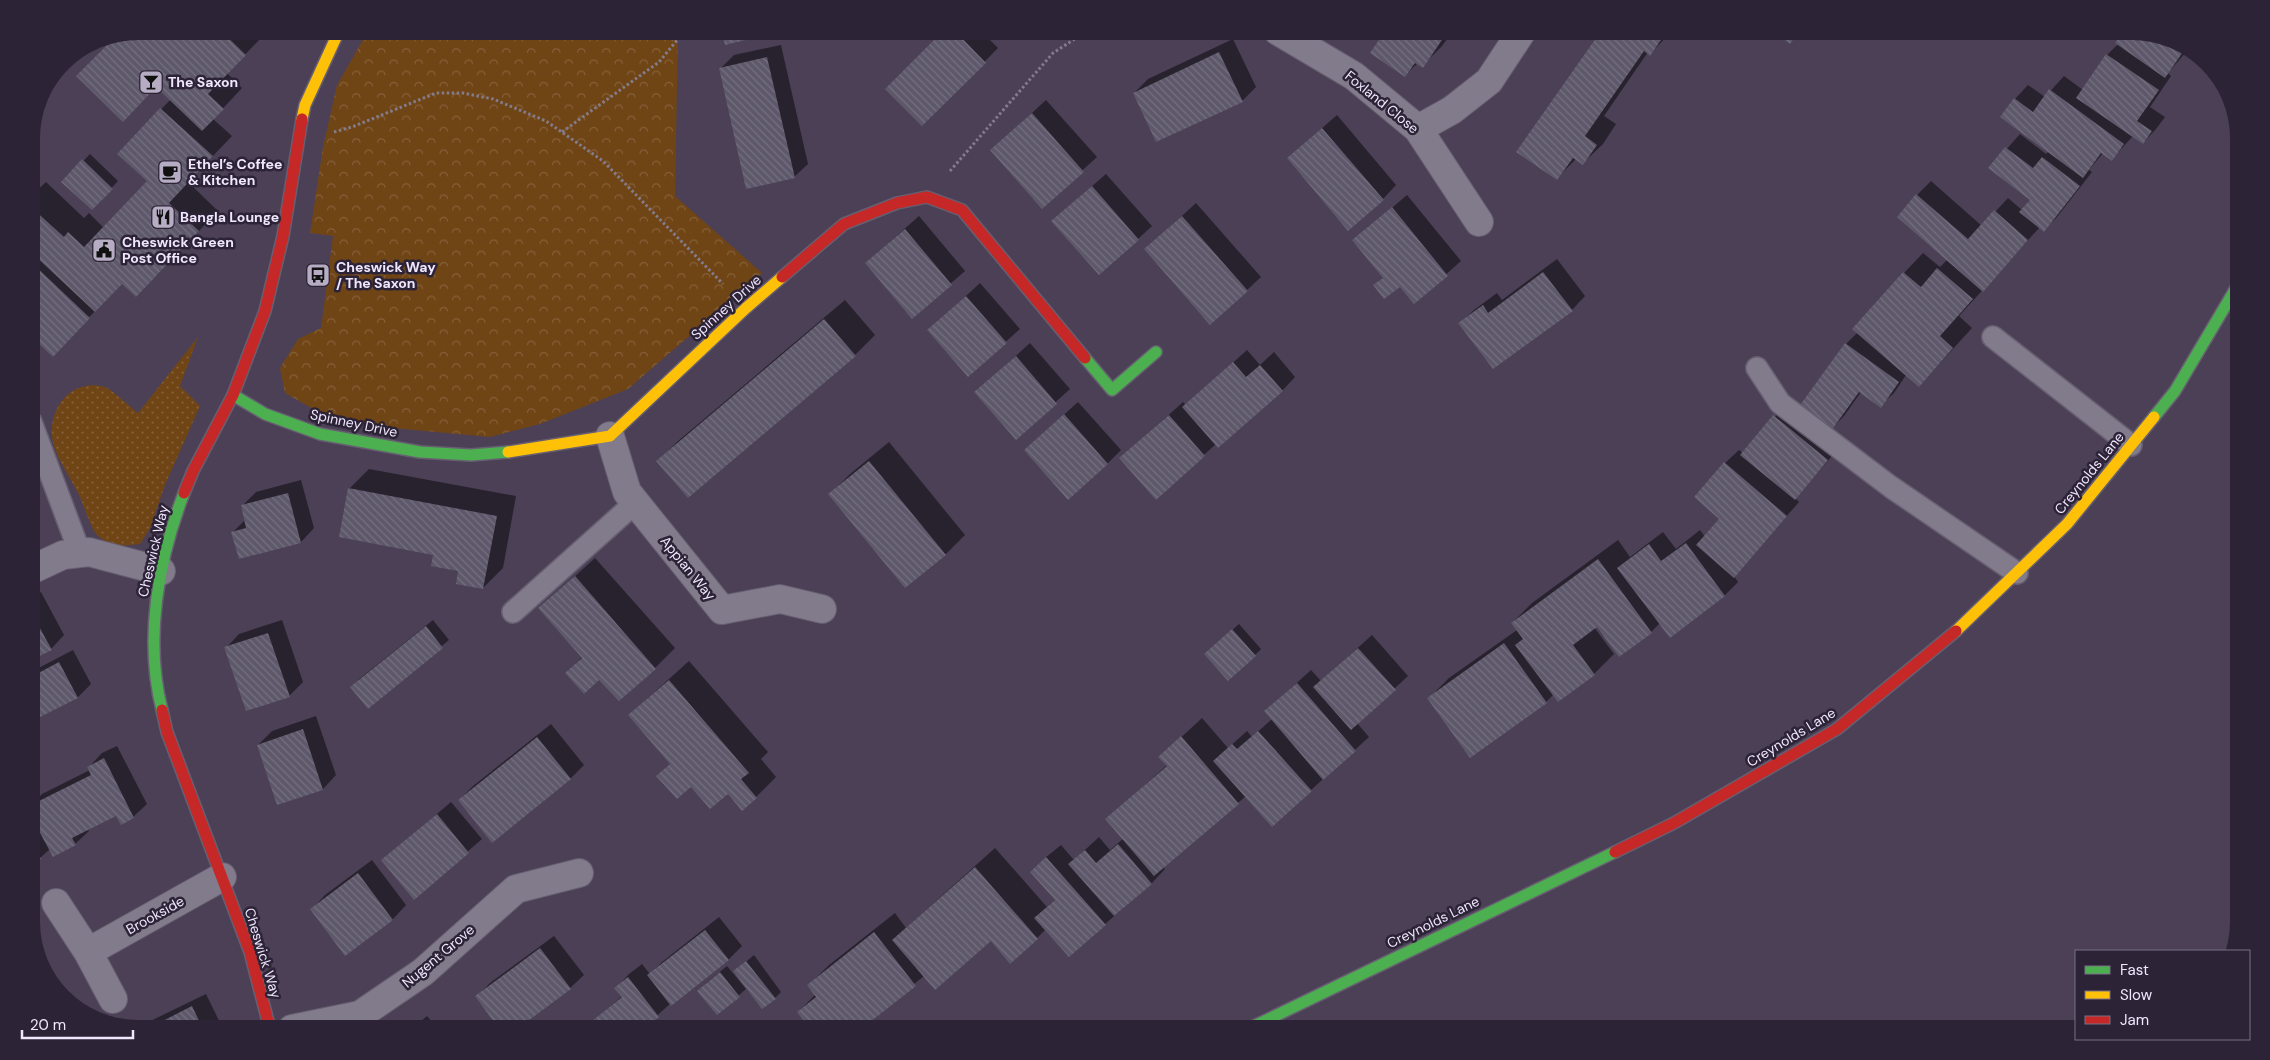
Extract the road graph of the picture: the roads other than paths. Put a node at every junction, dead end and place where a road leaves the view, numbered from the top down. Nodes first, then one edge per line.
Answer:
1 (333, 40) edge
2 (1293, 40) edge
3 (1516, 40) edge
4 (1418, 129) junction
5 (1479, 222) dead end
6 (2230, 298) edge
7 (1993, 337) dead end
8 (1156, 352) dead end
9 (1758, 368) dead end
10 (233, 396) junction
11 (610, 436) junction
12 (40, 444) edge
13 (2131, 445) junction
14 (635, 503) junction
15 (80, 553) junction
16 (40, 566) edge
17 (161, 572) junction
18 (2017, 573) junction
19 (822, 609) dead end
20 (513, 612) dead end
21 (579, 873) dead end
22 (222, 877) junction
23 (56, 903) dead end
24 (88, 952) junction
25 (113, 999) dead end
26 (268, 1020) edge
27 (336, 1020) edge
28 (1267, 1020) edge

1 - 10 street, Cheswick Way
2 - 4 street, Foxland Close
3 - 4 street
4 - 5 street, Foxland Close
6 - 13 street, Creynolds Lane
7 - 13 lane
8 - 11 street, Spinney Drive
9 - 18 lane
10 - 11 street, Spinney Drive
10 - 17 street, Cheswick Way
11 - 14 street, Appian Way
12 - 15 lane
13 - 18 street, Creynolds Lane
14 - 19 street, Appian Way
14 - 20 lane
15 - 16 street
15 - 17 street
17 - 22 street, Cheswick Way
18 - 28 street, Creynolds Lane
21 - 27 street, Nugent Grove
22 - 24 street, Brookside
22 - 26 street, Cheswick Way
23 - 24 street
24 - 25 street

